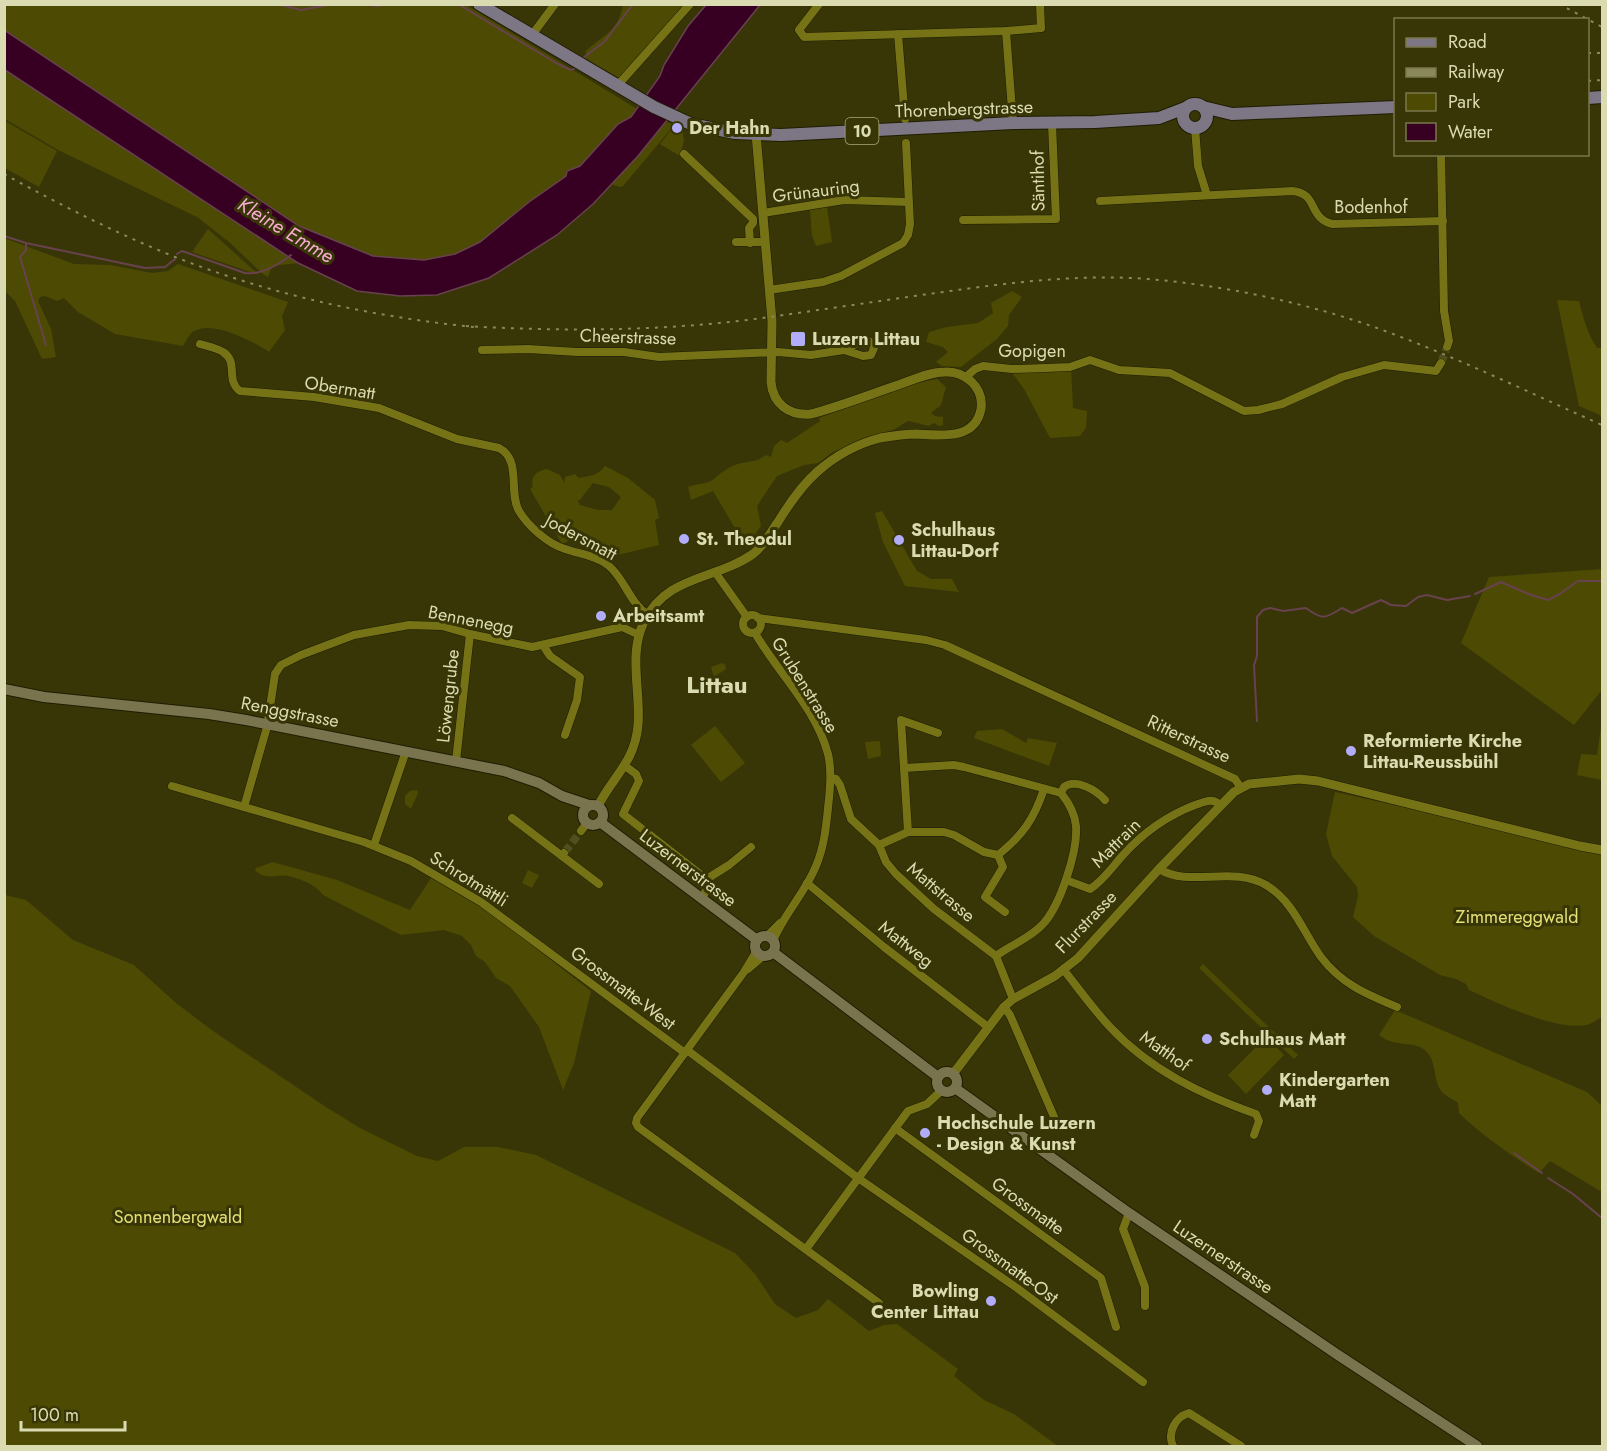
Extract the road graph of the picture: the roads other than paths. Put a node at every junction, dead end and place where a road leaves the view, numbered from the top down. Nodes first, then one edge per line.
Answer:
1 (479, 4) edge
2 (555, 4) edge
3 (690, 4) edge
4 (819, 4) edge
5 (1040, 4) edge
6 (1006, 31) junction
7 (898, 34) junction
8 (532, 35) junction
9 (617, 86) junction
10 (1203, 107) junction
11 (1394, 107) edge
12 (1185, 108) junction
13 (1232, 114) junction
14 (1159, 117) junction
15 (906, 119) dead end
16 (1013, 123) junction
17 (1052, 124) junction
18 (1195, 125) junction
19 (756, 135) junction
20 (906, 143) dead end
21 (684, 154) dead end
22 (1441, 156) edge
23 (1207, 195) junction
24 (1100, 201) dead end
25 (908, 202) junction
26 (763, 213) junction
27 (963, 220) dead end
28 (1443, 221) junction
29 (736, 242) dead end
30 (765, 242) junction
31 (750, 243) junction
32 (769, 290) junction
33 (200, 344) dead end
34 (1447, 347) tunnel mouth
35 (482, 350) dead end
36 (844, 350) dead end
37 (772, 353) junction
38 (1441, 363) dead end
39 (966, 377) junction
40 (499, 448) joint
41 (715, 572) junction
42 (648, 615) junction
43 (747, 617) junction
44 (758, 625) junction
45 (470, 634) junction
46 (639, 635) junction
47 (543, 645) junction
48 (4, 689) edge
49 (268, 724) junction
50 (938, 733) dead end
51 (565, 735) dead end
52 (406, 751) junction
53 (456, 761) junction
54 (625, 766) junction
55 (904, 768) junction
56 (831, 778) junction
57 (172, 786) dead end
58 (1241, 788) junction
59 (1044, 789) junction
60 (1060, 793) junction
61 (562, 796) junction
62 (1105, 800) dead end
63 (594, 805) junction
64 (1220, 805) junction
65 (244, 807) junction
66 (512, 818) dead end
67 (600, 822) junction
68 (584, 824) junction
69 (908, 832) junction
70 (374, 845) junction
71 (879, 845) junction
72 (751, 847) dead end
73 (1602, 850) edge
74 (998, 855) junction
75 (1159, 868) junction
76 (705, 880) junction
77 (1066, 880) junction
78 (807, 883) junction
79 (599, 884) dead end
80 (702, 899) junction
81 (1005, 912) dead end
82 (765, 946) junction
83 (544, 948) joint
84 (996, 956) junction
85 (1063, 969) junction
86 (1013, 999) junction
87 (1004, 1007) junction
88 (1397, 1007) dead end
89 (988, 1027) junction
90 (686, 1052) junction
91 (953, 1074) junction
92 (938, 1077) junction
93 (955, 1088) junction
94 (942, 1090) junction
95 (1055, 1119) dead end
96 (895, 1128) junction
97 (1254, 1135) dead end
98 (858, 1178) junction
99 (1130, 1213) junction
100 (806, 1249) junction
101 (879, 1303) dead end
102 (1145, 1306) dead end
103 (1116, 1327) dead end
104 (1143, 1382) dead end
105 (1173, 1446) edge
106 (1241, 1446) edge
107 (1477, 1446) edge

1 - 8 main road, Thorenbergstrasse / 10
2 - 8 street
3 - 9 street
4 - 7 street
5 - 6 street
6 - 7 street
6 - 16 street
7 - 15 street
8 - 9 main road, Thorenbergstrasse / 10
9 - 19 main road, Thorenbergstrasse / 10
10 - 12 main road, 10
10 - 13 main road, 10
10 - 18 main road
11 - 13 main road, 10
12 - 14 main road, Thorenbergstrasse / 10
12 - 18 main road
13 - 18 main road, 10
14 - 17 main road, Thorenbergstrasse / 10
14 - 18 main road, Thorenbergstrasse / 10
16 - 17 main road, Thorenbergstrasse / 10
16 - 19 main road, Thorenbergstrasse / 10
17 - 27 street, Säntihof
18 - 23 street
19 - 26 street
20 - 25 street
21 - 31 street
22 - 28 street
23 - 24 street, Bodenhof
23 - 28 street, Bodenhof
25 - 26 street, Grünauring
25 - 32 street
26 - 30 street
28 - 34 street
29 - 31 street
30 - 31 street
30 - 32 street
32 - 37 street
33 - 40 street, Obermatt
35 - 37 street, Cheerstrasse
36 - 37 street, Cheerstrasse
37 - 39 street
38 - 39 street, Gopigen
39 - 41 street
40 - 42 street, Jodersmatt
41 - 42 street
41 - 43 street
42 - 46 street
43 - 44 street, Ritterstrasse
43 - 44 street, Grubenstrasse
44 - 56 street, Grubenstrasse
44 - 58 street, Ritterstrasse
45 - 47 street, Bennenegg
45 - 49 street, Bennenegg
45 - 53 street, Löwengrube
46 - 47 street, Bennenegg
46 - 54 street
47 - 51 street
48 - 49 main road, Renggstrasse
49 - 52 main road, Renggstrasse
49 - 65 street
50 - 55 street
52 - 53 main road, Renggstrasse
52 - 70 street
53 - 61 main road, Renggstrasse
54 - 63 street
54 - 76 street
55 - 59 street
55 - 69 street
56 - 71 street, Mattstrasse
56 - 78 street, Grubenstrasse
57 - 65 street, Schrotmättli
58 - 64 street, Flurstrasse
58 - 73 street, Ritterstrasse
59 - 60 street
59 - 74 street
60 - 62 street
60 - 77 street
61 - 63 main road, Renggstrasse
61 - 68 main road, Renggstrasse
63 - 67 main road
63 - 68 main road
64 - 75 street, Flurstrasse
64 - 77 street, Mattrain
65 - 70 street, Schrotmättli
66 - 79 street
67 - 68 main road
67 - 80 main road, Luzernerstrasse
69 - 71 street
69 - 74 street
70 - 83 street, Schrotmättli
71 - 84 street, Mattstrasse
72 - 76 street
74 - 81 street
75 - 85 street, Flurstrasse
75 - 88 street
76 - 80 street
77 - 84 street
78 - 82 street, Grubenstrasse
78 - 89 street, Mattweg
80 - 82 main road, Luzernerstrasse
82 - 90 street
82 - 92 main road, Luzernerstrasse
83 - 90 street, Grossmatte-West
84 - 86 street
85 - 86 street, Flurstrasse
85 - 97 street, Matthof
86 - 87 street, Flurstrasse
87 - 89 street, Flurstrasse
87 - 95 street
89 - 91 street, Flurstrasse
90 - 98 street
90 - 100 street
91 - 92 main road
91 - 93 main road
92 - 94 main road
93 - 94 main road
93 - 99 main road, Luzernerstrasse
94 - 96 street
96 - 98 street
96 - 103 street, Grossmatte
98 - 100 street
98 - 104 street, Grossmatte-Ost
99 - 102 street
99 - 107 main road, Luzernerstrasse
100 - 101 street
105 - 106 street

